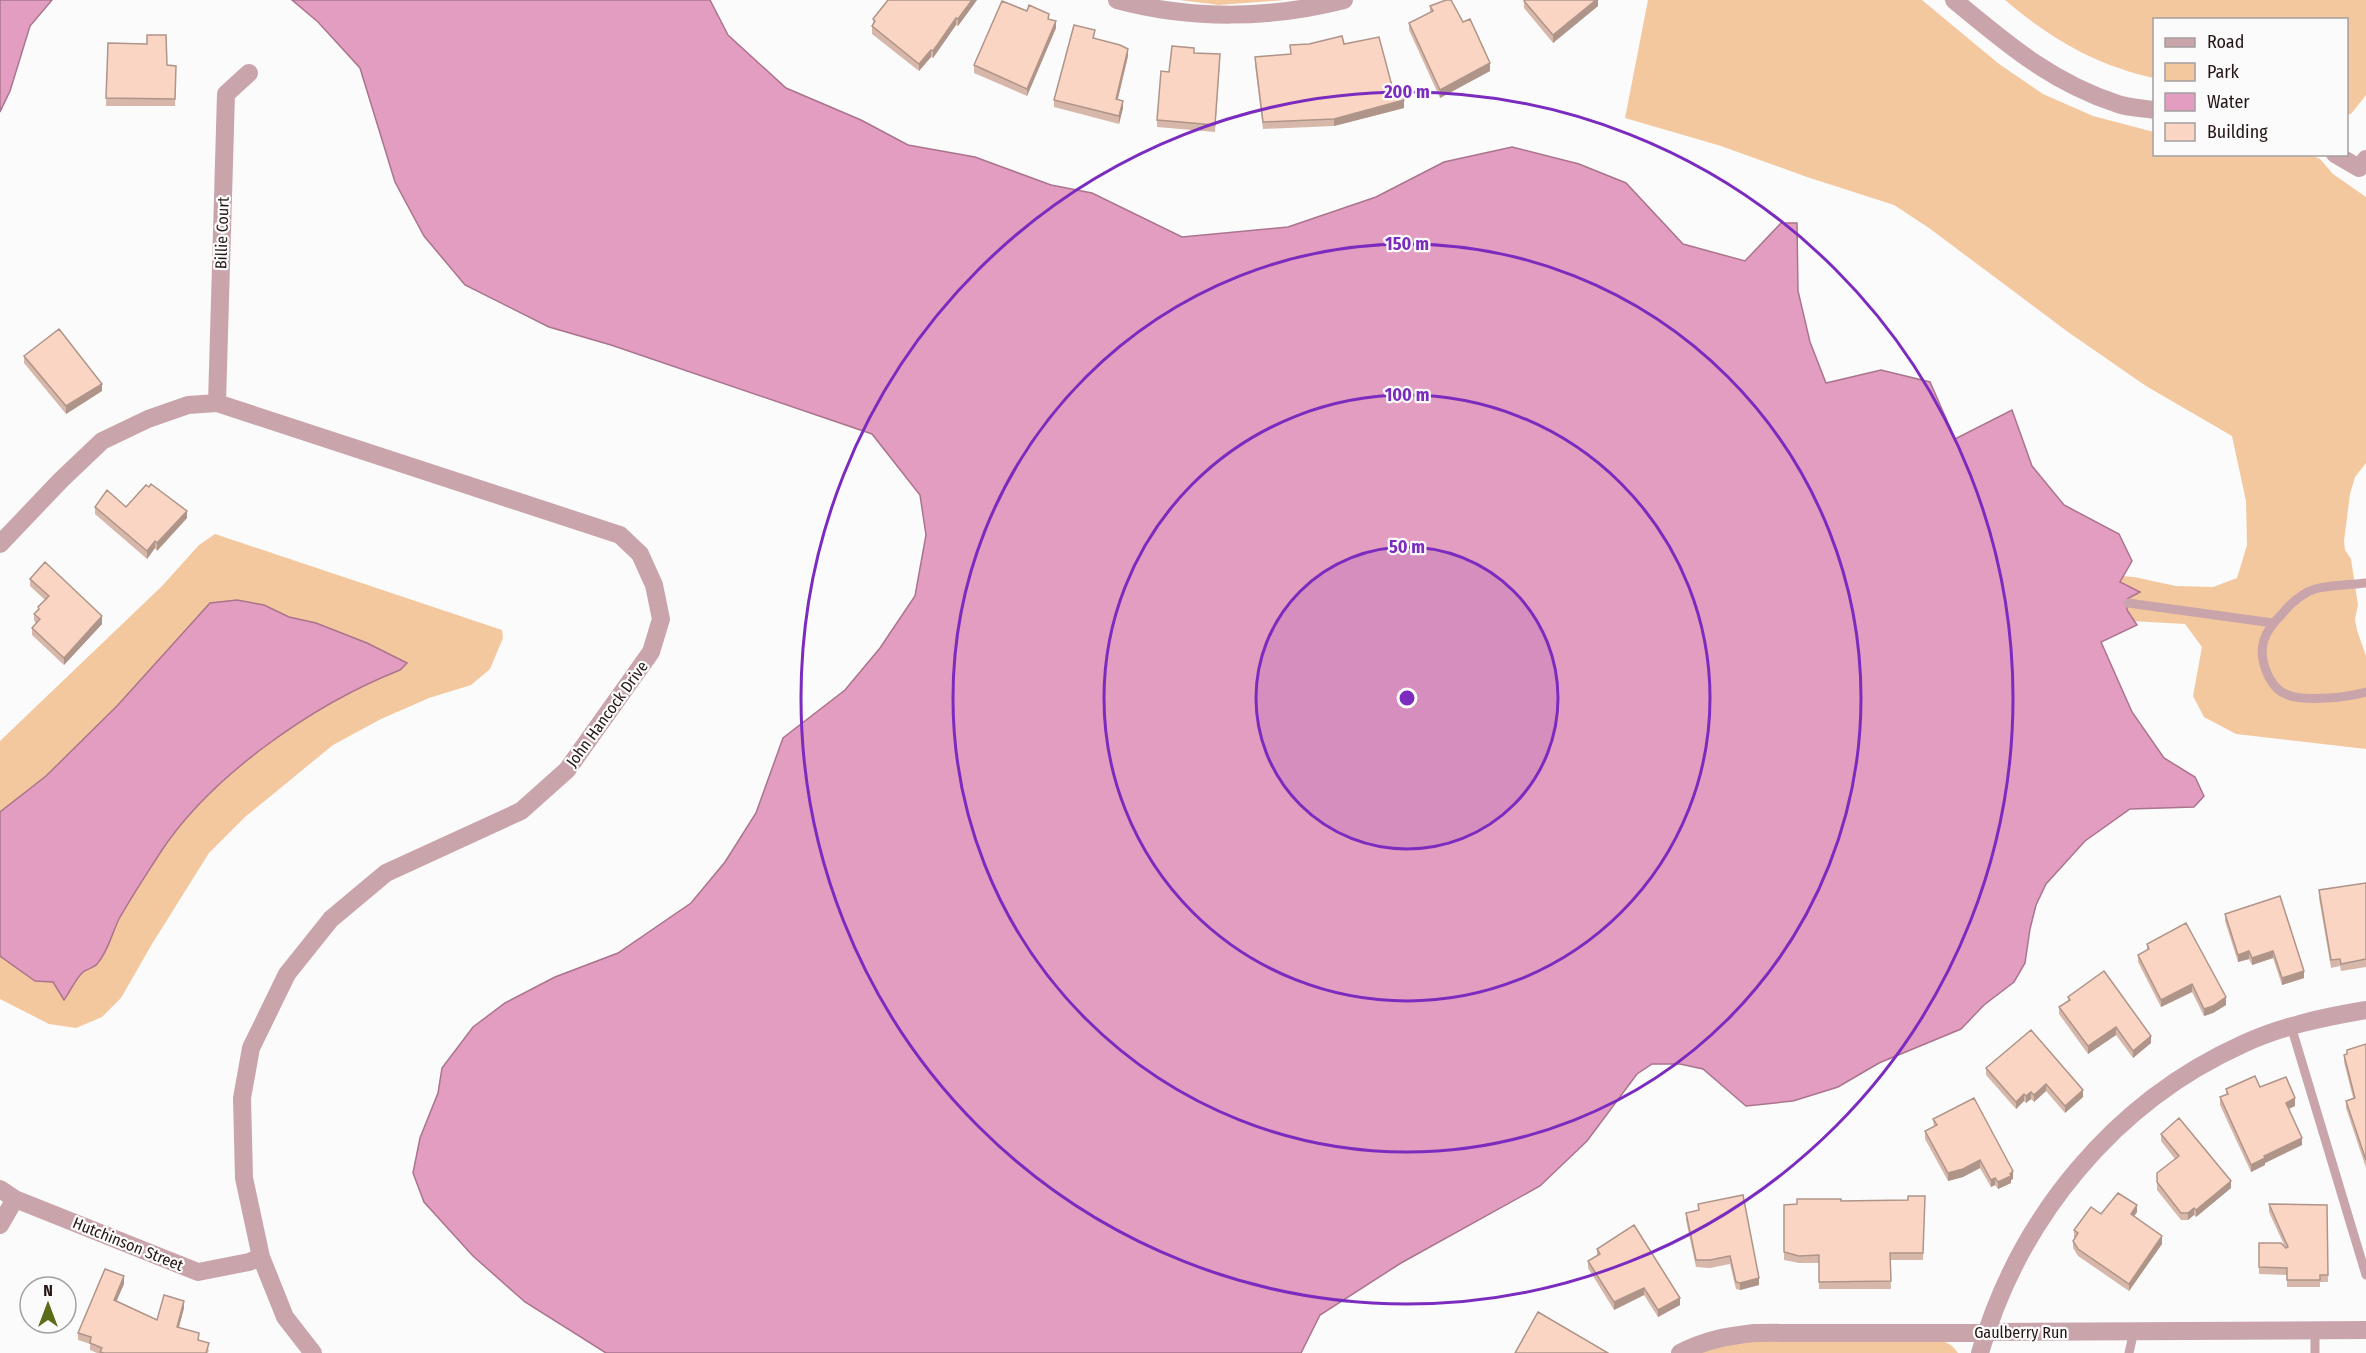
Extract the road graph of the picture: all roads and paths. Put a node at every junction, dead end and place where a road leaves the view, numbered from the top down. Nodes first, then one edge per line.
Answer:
1 (1118, 0) edge
2 (1344, 0) edge
3 (1954, 0) edge
4 (249, 74) dead end
5 (2153, 110) edge
6 (2339, 156) edge
7 (2364, 167) edge
8 (217, 403) junction
9 (0, 544) edge
10 (2366, 583) edge
11 (2128, 603) dead end
12 (2273, 623) junction
13 (2366, 692) edge
14 (2366, 1010) edge
15 (2291, 1026) junction
16 (7, 1194) edge
17 (0, 1225) edge
18 (261, 1257) junction
19 (2366, 1275) edge
20 (2314, 1330) junction
21 (2366, 1330) edge
22 (2134, 1331) junction
23 (1986, 1332) junction
24 (313, 1353) edge
25 (1680, 1353) edge
26 (1980, 1353) edge
27 (2129, 1353) edge
28 (2314, 1353) edge

1 - 2 street
3 - 5 street
4 - 8 street, Billie Court
6 - 7 street
8 - 9 street, John Hancock Drive
8 - 18 street, John Hancock Drive
10 - 12 lane
11 - 12 lane
12 - 13 lane
14 - 15 street
15 - 19 lane
15 - 23 street
16 - 17 street
16 - 18 street, Hutchinson Street
18 - 24 street, John Hancock Drive
20 - 21 street, Gaulberry Run
20 - 22 street, Gaulberry Run
20 - 28 lane
22 - 23 street, Gaulberry Run
22 - 27 lane
23 - 25 street, Gaulberry Run
23 - 26 street

